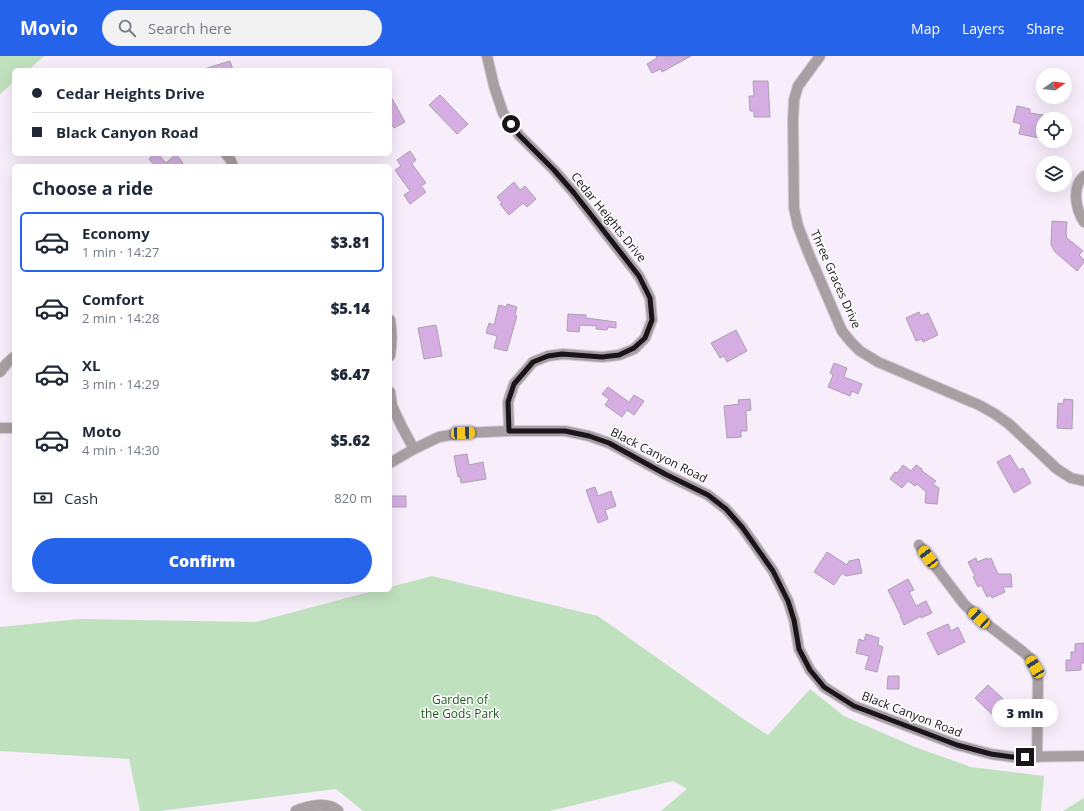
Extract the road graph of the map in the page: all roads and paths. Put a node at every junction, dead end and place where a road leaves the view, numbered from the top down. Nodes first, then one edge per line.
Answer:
1 (487, 56) edge
2 (820, 56) edge
3 (1084, 176) edge
4 (1084, 222) edge
5 (12, 359) edge
6 (0, 372) edge
7 (392, 406) edge
8 (0, 428) edge
9 (12, 428) edge
10 (509, 431) junction
11 (414, 449) junction
12 (392, 462) edge
13 (1084, 481) edge
14 (919, 545) dead end
15 (1084, 756) edge
16 (1037, 757) junction
17 (296, 811) edge
18 (338, 811) edge

1 - 10 street, Cedar Heights Drive
2 - 13 street, Three Graces Drive
3 - 4 street
5 - 6 street
7 - 11 street
8 - 9 street
10 - 11 street, Black Canyon Road
10 - 16 street, Black Canyon Road
11 - 12 street, Black Canyon Road
14 - 16 street
15 - 16 street, Black Canyon Road
17 - 18 street

